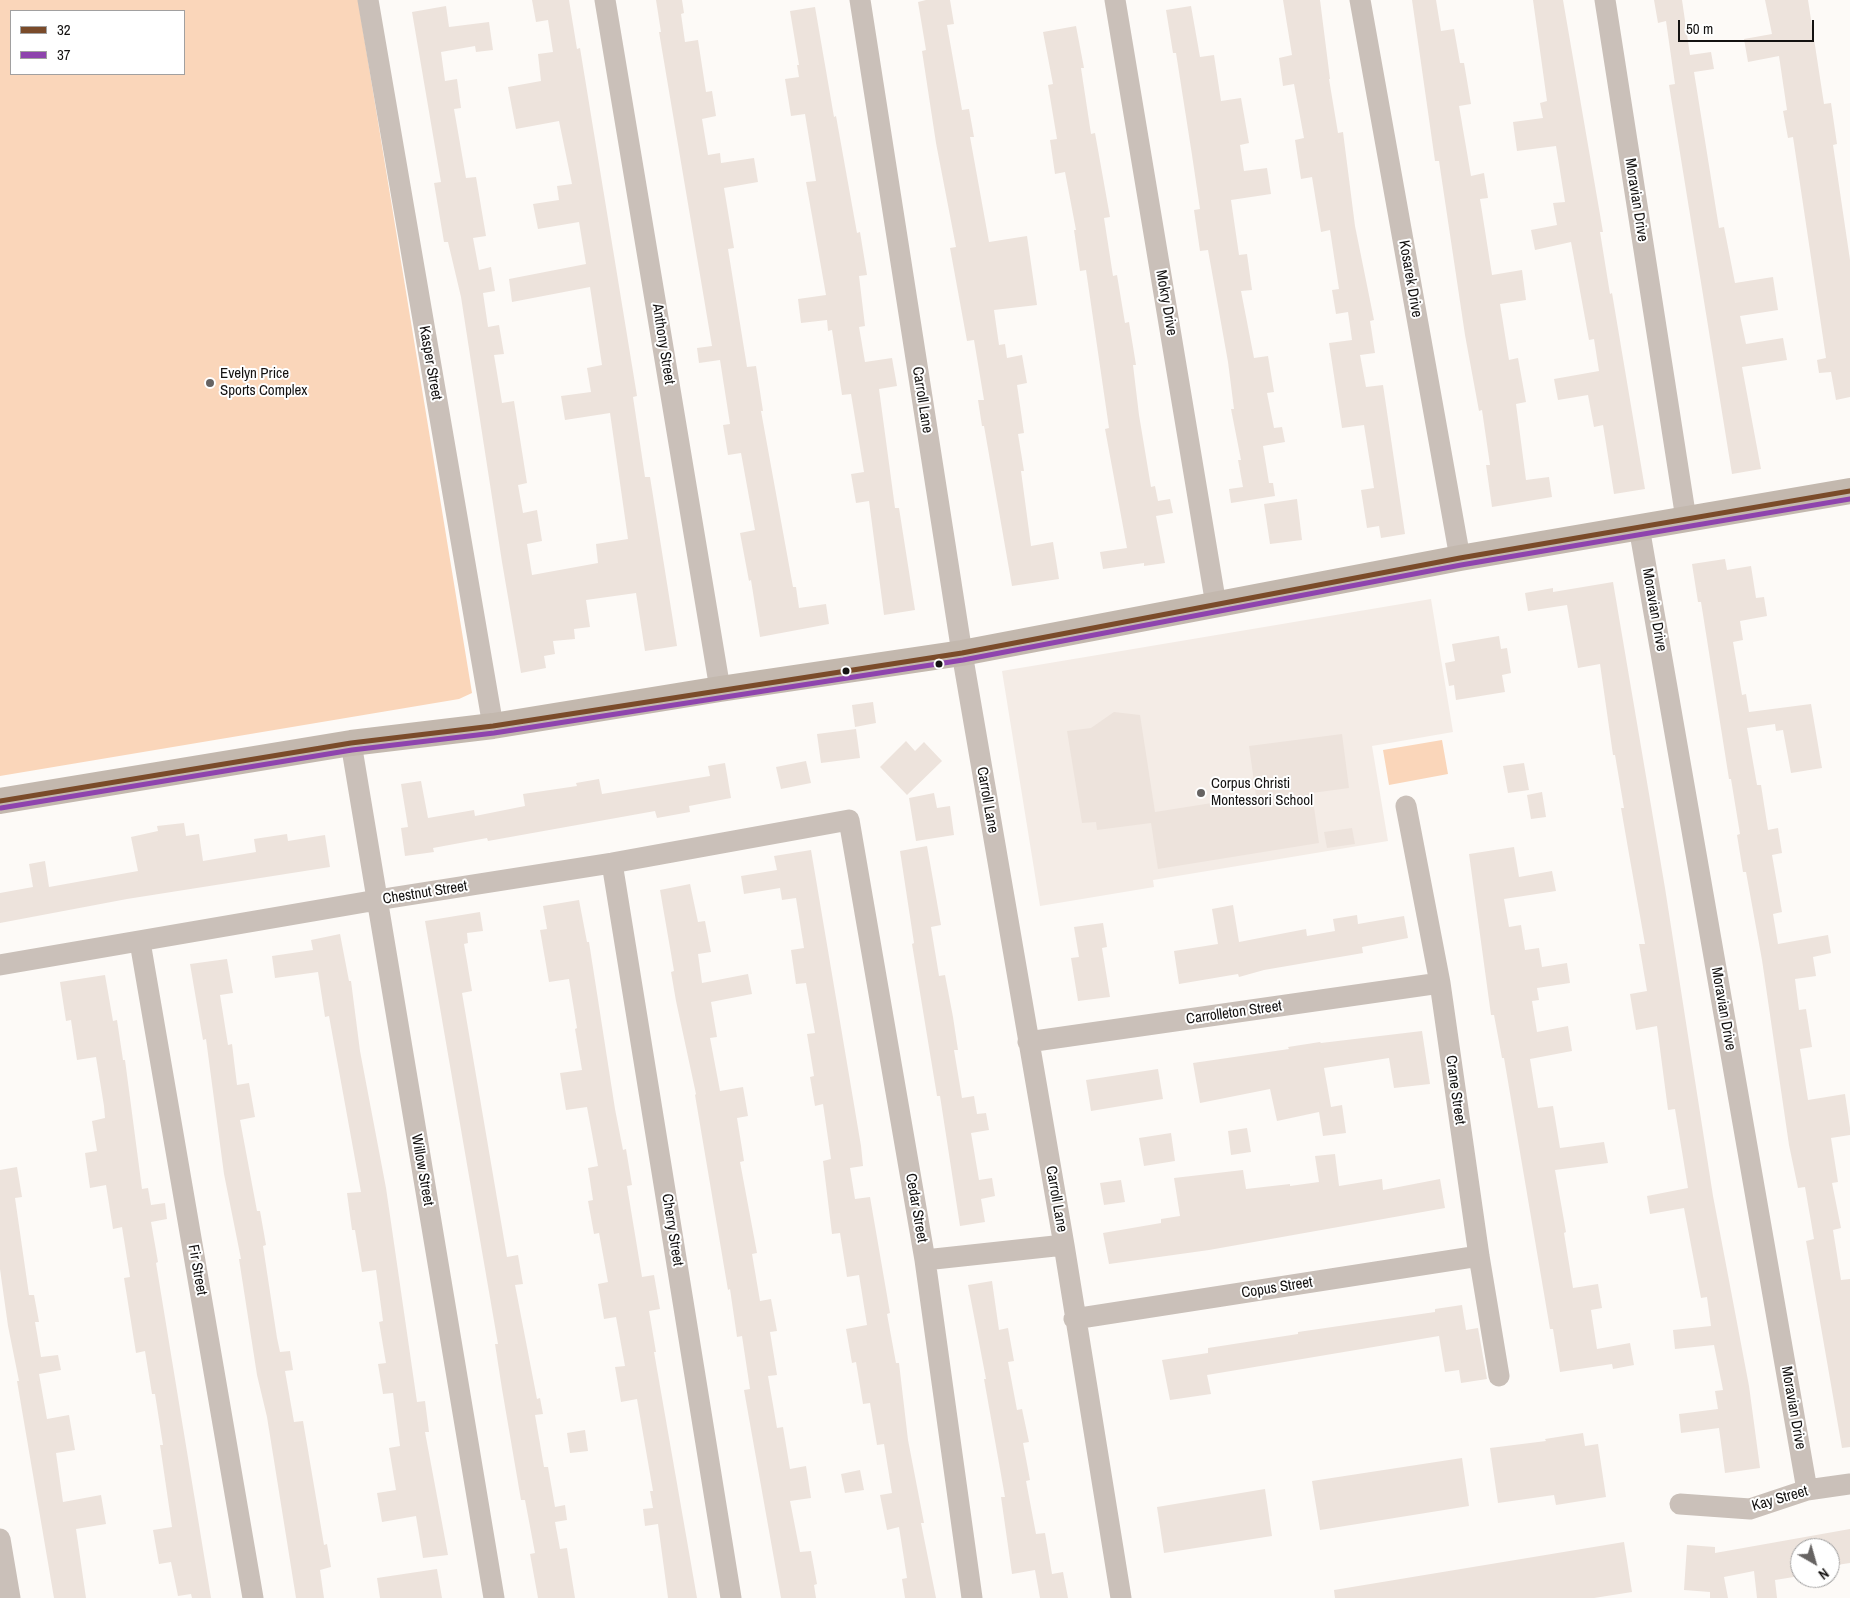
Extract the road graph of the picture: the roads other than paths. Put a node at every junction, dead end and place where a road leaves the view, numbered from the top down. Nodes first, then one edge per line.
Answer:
1 (368, 0) edge
2 (605, 0) edge
3 (860, 0) edge
4 (1115, 0) edge
5 (1360, 0) edge
6 (1604, 0) edge
7 (1850, 491) edge
8 (1686, 519) junction
9 (1639, 527) junction
10 (1460, 558) junction
11 (1216, 605) junction
12 (962, 653) junction
13 (720, 689) junction
14 (493, 726) junction
15 (351, 743) junction
16 (0, 801) edge
17 (1406, 806) dead end
18 (849, 820) joint
19 (612, 863) junction
20 (377, 900) junction
21 (140, 942) junction
22 (0, 965) edge
23 (1440, 983) junction
24 (1028, 1042) junction
25 (1064, 1245) junction
26 (1479, 1256) junction
27 (925, 1260) junction
28 (1074, 1319) junction
29 (1499, 1376) dead end
30 (1850, 1484) edge
31 (1807, 1490) junction
32 (1680, 1504) dead end
33 (0, 1540) edge
34 (10, 1598) edge
35 (253, 1598) edge
36 (494, 1598) edge
37 (732, 1598) edge
38 (972, 1598) edge
39 (1122, 1598) edge

1 - 14 street, Kasper Street
2 - 13 street, Anthony Street
3 - 12 street, Carroll Lane
4 - 11 street, Mokry Drive
5 - 10 street, Kosarek Drive
6 - 8 street, Moravian Drive
7 - 8 main road
8 - 9 main road
9 - 10 main road
9 - 31 street, Moravian Drive
10 - 11 main road
11 - 12 main road
12 - 13 main road
12 - 24 street, Carroll Lane
13 - 14 main road
14 - 15 main road
15 - 16 main road
15 - 20 street, Willow Street
17 - 23 street, Crane Street
18 - 19 street, Chestnut Street
18 - 27 street, Cedar Street
19 - 20 street, Chestnut Street
19 - 37 street, Cherry Street
20 - 21 street, Chestnut Street
20 - 36 street, Willow Street
21 - 22 street, Chestnut Street
21 - 35 street, Fir Street
23 - 24 street, Carrolleton Street
23 - 26 street, Crane Street
24 - 25 street, Carroll Lane
25 - 27 street
25 - 28 street, Carroll Lane
26 - 28 street, Copus Street
26 - 29 street, Crane Street
27 - 38 street, Cedar Street
28 - 39 street, Carroll Lane
30 - 31 street, Kay Street
31 - 32 street, Kay Street
33 - 34 street

